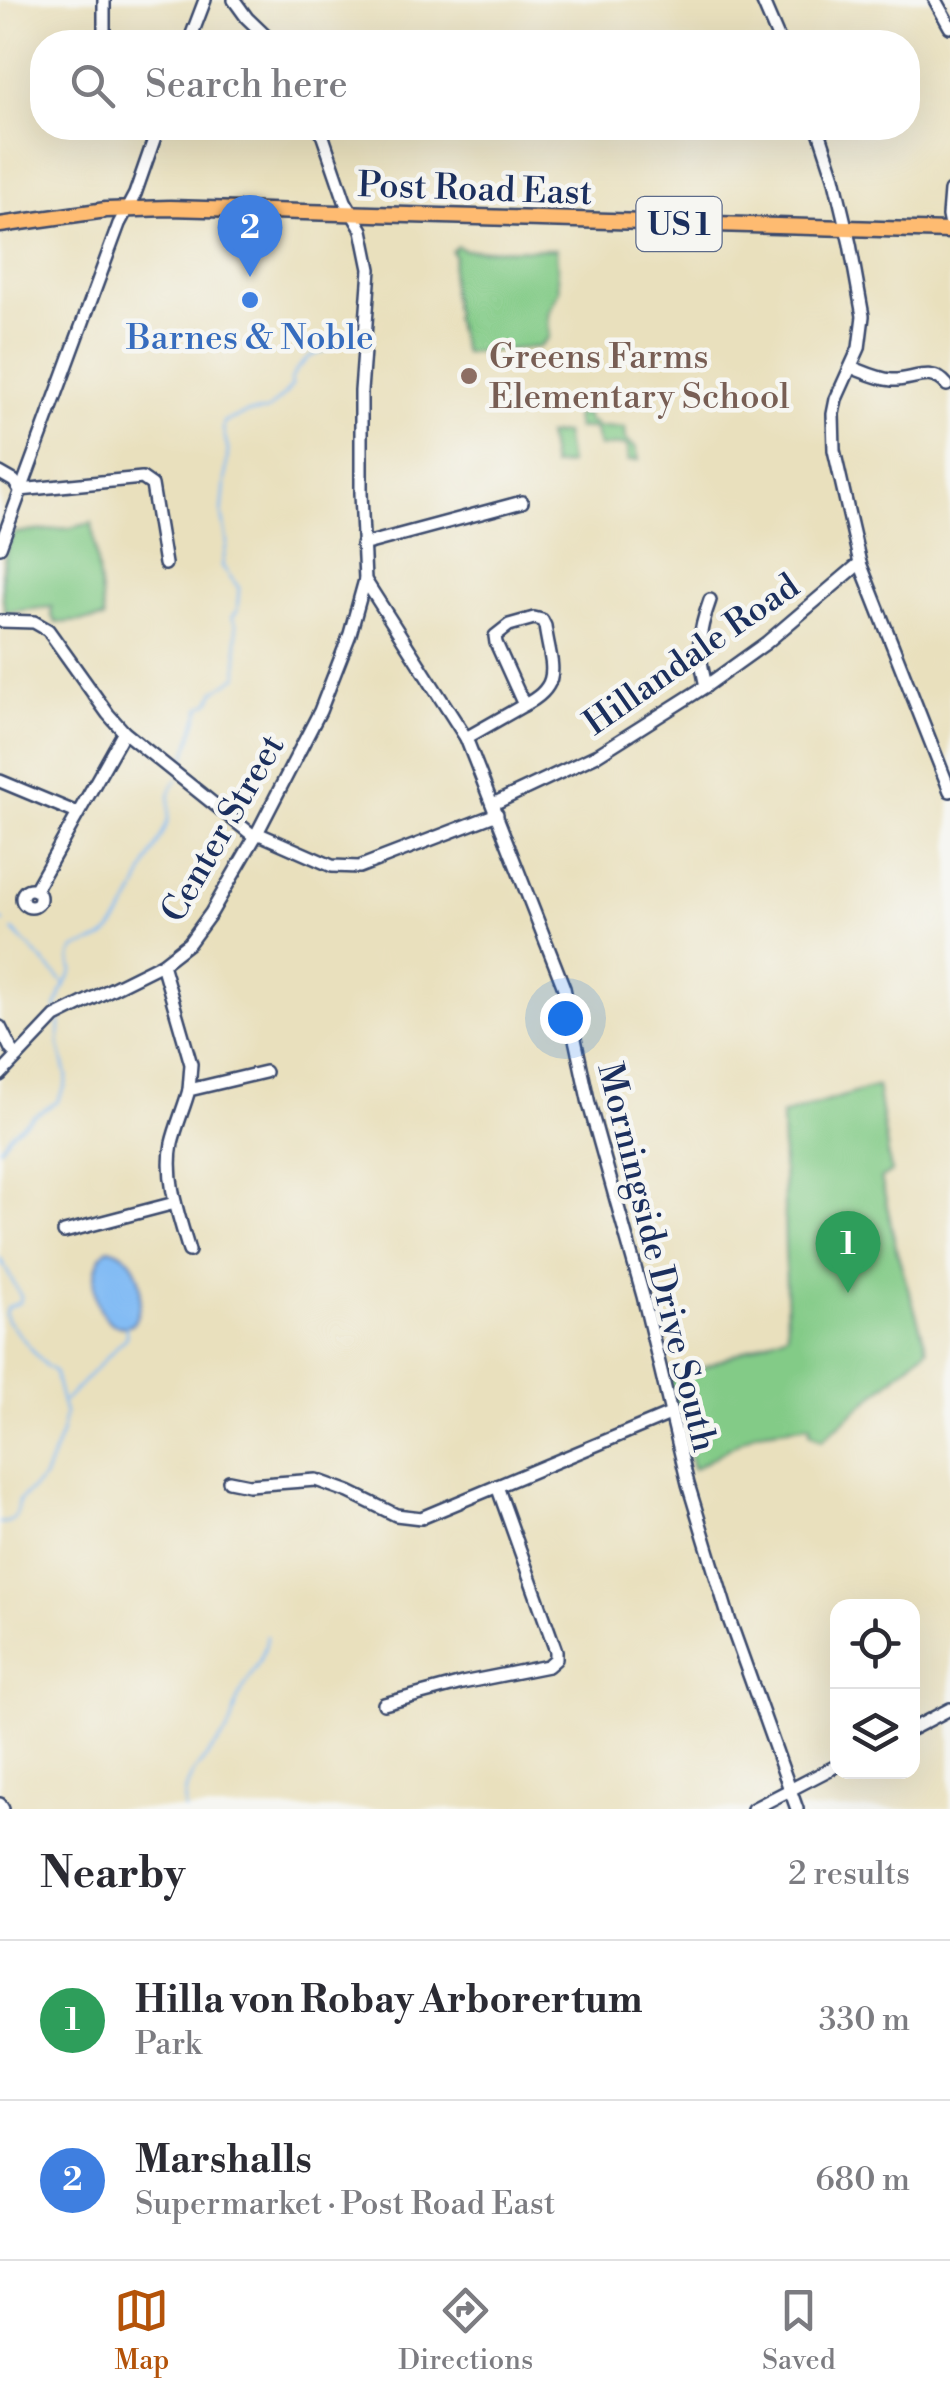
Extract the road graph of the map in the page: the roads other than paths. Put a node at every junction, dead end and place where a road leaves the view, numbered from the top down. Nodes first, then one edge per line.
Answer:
1 (104, 0) edge
2 (205, 0) edge
3 (234, 0) edge
4 (762, 0) edge
5 (935, 0) edge
6 (950, 26) edge
7 (104, 30) edge
8 (194, 30) edge
9 (260, 30) edge
10 (775, 30) edge
11 (154, 140) edge
12 (324, 140) edge
13 (822, 140) edge
14 (950, 191) edge
15 (128, 208) junction
16 (354, 214) junction
17 (0, 225) edge
18 (846, 228) junction
19 (950, 228) edge
20 (851, 367) junction
21 (947, 384) dead end
22 (0, 473) edge
23 (20, 490) junction
24 (522, 502) dead end
25 (1, 543) edge
26 (362, 545) junction
27 (860, 563) junction
28 (165, 564) dead end
29 (364, 580) junction
30 (710, 600) dead end
31 (0, 621) edge
32 (706, 686) junction
33 (524, 704) junction
34 (124, 732) junction
35 (466, 738) junction
36 (0, 781) edge
37 (950, 791) edge
38 (495, 809) junction
39 (78, 814) junction
40 (254, 838) junction
41 (35, 890) dead end
42 (162, 964) junction
43 (0, 1027) edge
44 (18, 1056) junction
45 (265, 1072) dead end
46 (0, 1075) edge
47 (189, 1090) junction
48 (175, 1204) junction
49 (64, 1232) dead end
50 (189, 1251) dead end
51 (670, 1414) junction
52 (229, 1481) dead end
53 (497, 1486) junction
54 (384, 1704) dead end
55 (950, 1709) edge
56 (920, 1725) edge
57 (830, 1769) edge
58 (790, 1790) junction
59 (753, 1809) edge
60 (798, 1809) edge

1 - 7 street
2 - 8 street
3 - 9 street
4 - 10 street
5 - 6 street
11 - 15 street
12 - 16 street, Morningside Drive South
13 - 18 street
14 - 19 street
15 - 16 main road, Post Road East / US 1
15 - 17 main road, Post Road East / US 1
15 - 23 street
16 - 18 main road, Post Road East / US 1
16 - 26 street, Morningside Drive South
18 - 19 main road, Post Road East / US 1
18 - 20 street
20 - 21 street
20 - 27 street
22 - 23 street
23 - 25 street
23 - 28 street
24 - 26 street
26 - 29 street, Morningside Drive South
27 - 32 street, Hillandale Road
27 - 37 street
29 - 35 street, Morningside Drive South
29 - 40 street, Center Street
30 - 32 street
31 - 34 street, Hillandale Road
32 - 38 street, Hillandale Road
33 - 33 street
33 - 35 street
34 - 39 street
34 - 40 street, Hillandale Road
35 - 38 street, Morningside Drive South
36 - 39 street
38 - 40 street, Hillandale Road
38 - 51 street, Morningside Drive South
39 - 41 street
40 - 42 street, Center Street
42 - 44 street, Center Street
42 - 47 street
43 - 44 street
44 - 46 street, Center Street
45 - 47 street
47 - 48 street
48 - 49 street
48 - 50 street
51 - 53 street
51 - 58 street, Morningside Drive South
52 - 53 street
53 - 54 street
55 - 56 street
57 - 58 street
58 - 59 street
58 - 60 street, Morningside Drive South

